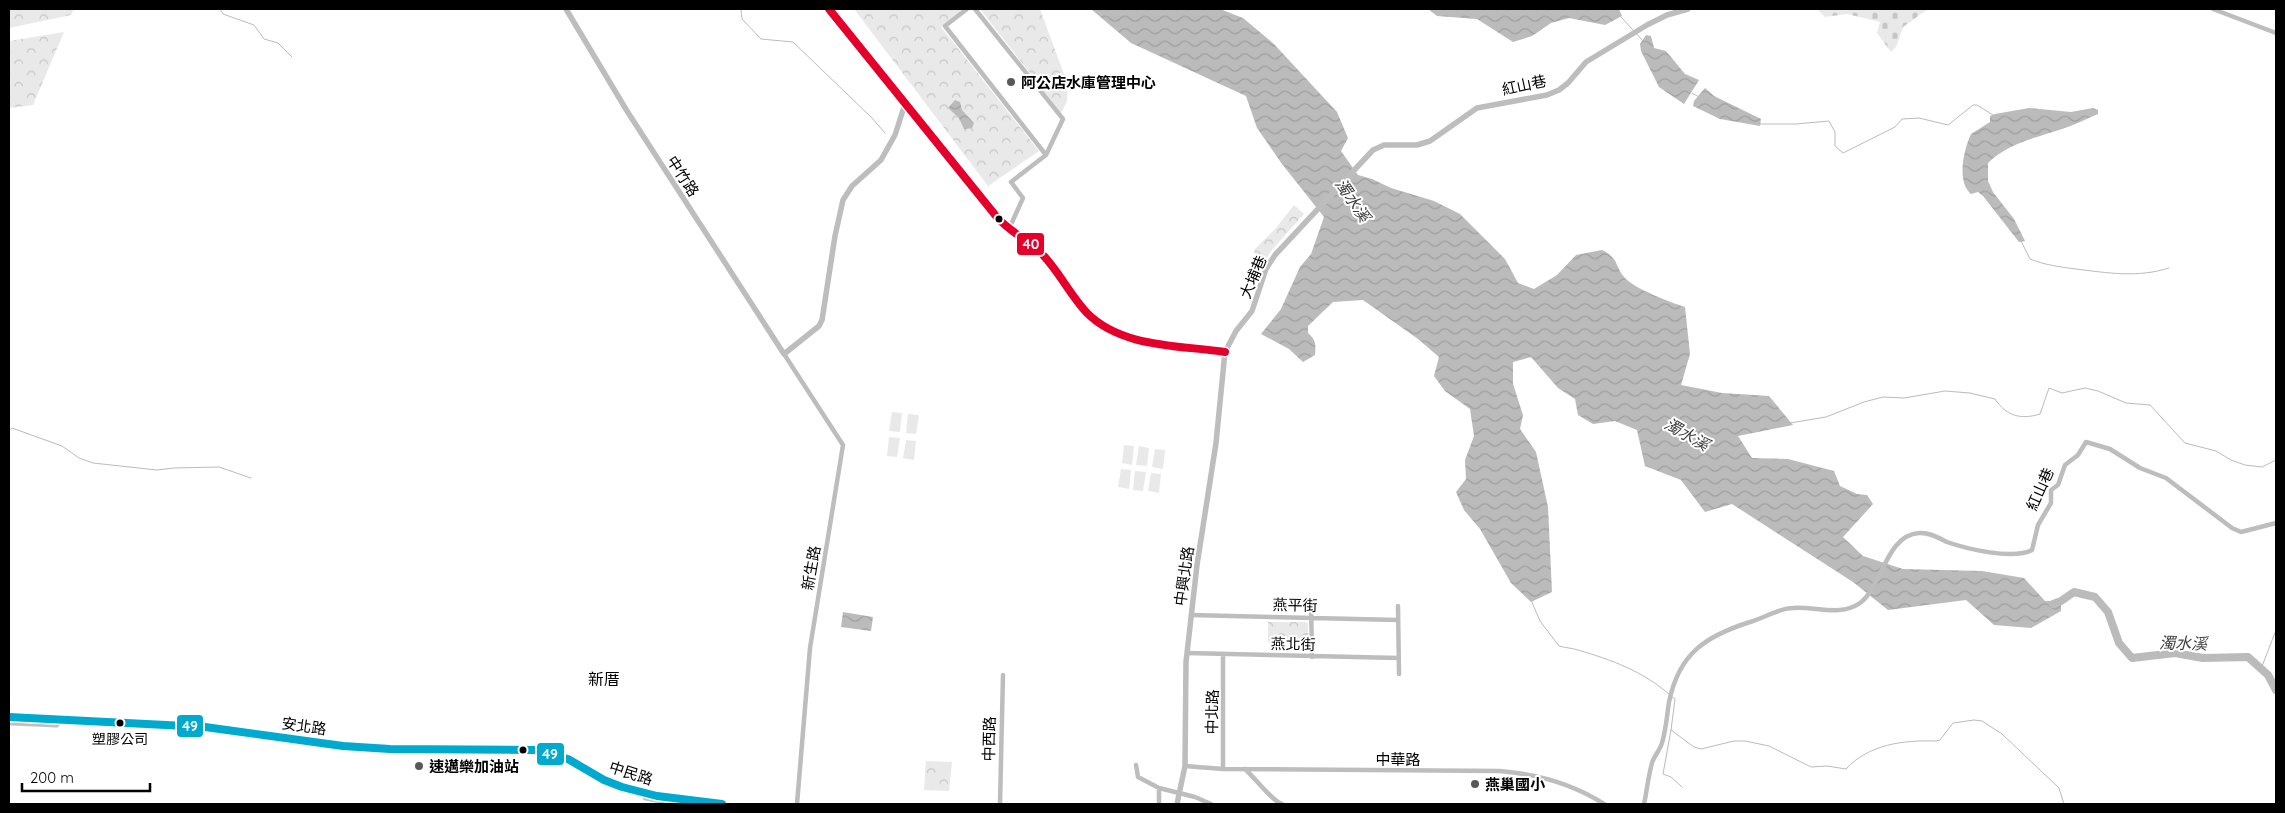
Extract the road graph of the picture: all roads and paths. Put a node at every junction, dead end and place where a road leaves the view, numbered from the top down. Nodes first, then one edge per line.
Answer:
1 (566, 9) edge
2 (829, 9) edge
3 (967, 9) edge
4 (975, 9) edge
5 (1688, 9) edge
6 (2213, 9) edge
7 (2276, 33) edge
8 (905, 104) junction
9 (1046, 155) junction
10 (1310, 215) joint
11 (1009, 229) junction
12 (1225, 352) junction
13 (784, 354) junction
14 (2276, 523) edge
15 (1311, 601) dead end
16 (1398, 606) dead end
17 (1191, 615) junction
18 (1311, 618) junction
19 (1398, 620) junction
20 (1187, 654) junction
21 (1223, 655) junction
22 (1312, 657) junction
23 (1398, 658) junction
24 (1399, 674) dead end
25 (1003, 675) dead end
26 (9, 717) edge
27 (9, 722) edge
28 (1136, 764) dead end
29 (1185, 766) junction
30 (1245, 769) junction
31 (1223, 770) junction
32 (591, 772) joint
33 (596, 780) joint
34 (1160, 788) junction
35 (1179, 793) junction
36 (682, 804) edge
37 (722, 804) edge
38 (797, 804) edge
39 (1000, 804) edge
40 (1160, 804) edge
41 (1178, 804) edge
42 (1211, 804) edge
43 (1282, 804) edge
44 (1604, 804) edge
45 (1644, 804) edge

1 - 13 street, 中竹路
2 - 8 street
3 - 9 street
4 - 9 street
5 - 10 street, 紅山巷
6 - 7 street
8 - 11 street
8 - 13 street
9 - 11 street
10 - 12 street, 大埔巷
11 - 12 street
12 - 17 street, 中興北路
13 - 38 street, 新生路
14 - 45 street, 紅山巷
15 - 18 street
16 - 19 street
17 - 18 street, 燕平街
17 - 20 street, 中興北路
18 - 19 street, 燕平街
18 - 22 street
19 - 23 street
20 - 21 street, 燕北街
20 - 29 street, 中興北路
21 - 22 street, 燕北街
21 - 31 street, 中北路
22 - 23 street, 燕北街
23 - 24 street
25 - 39 street, 中西路
26 - 32 main road, 安北路
27 - 33 main road, 安北路
28 - 34 street
29 - 31 street, 中華路
29 - 35 street, 中興北路
30 - 31 street, 中華路
30 - 43 street
30 - 44 street, 中華路
32 - 37 main road, 中民路
33 - 36 main road, 中民路
34 - 35 street
34 - 40 street
35 - 41 street, 中興北路
35 - 42 street

